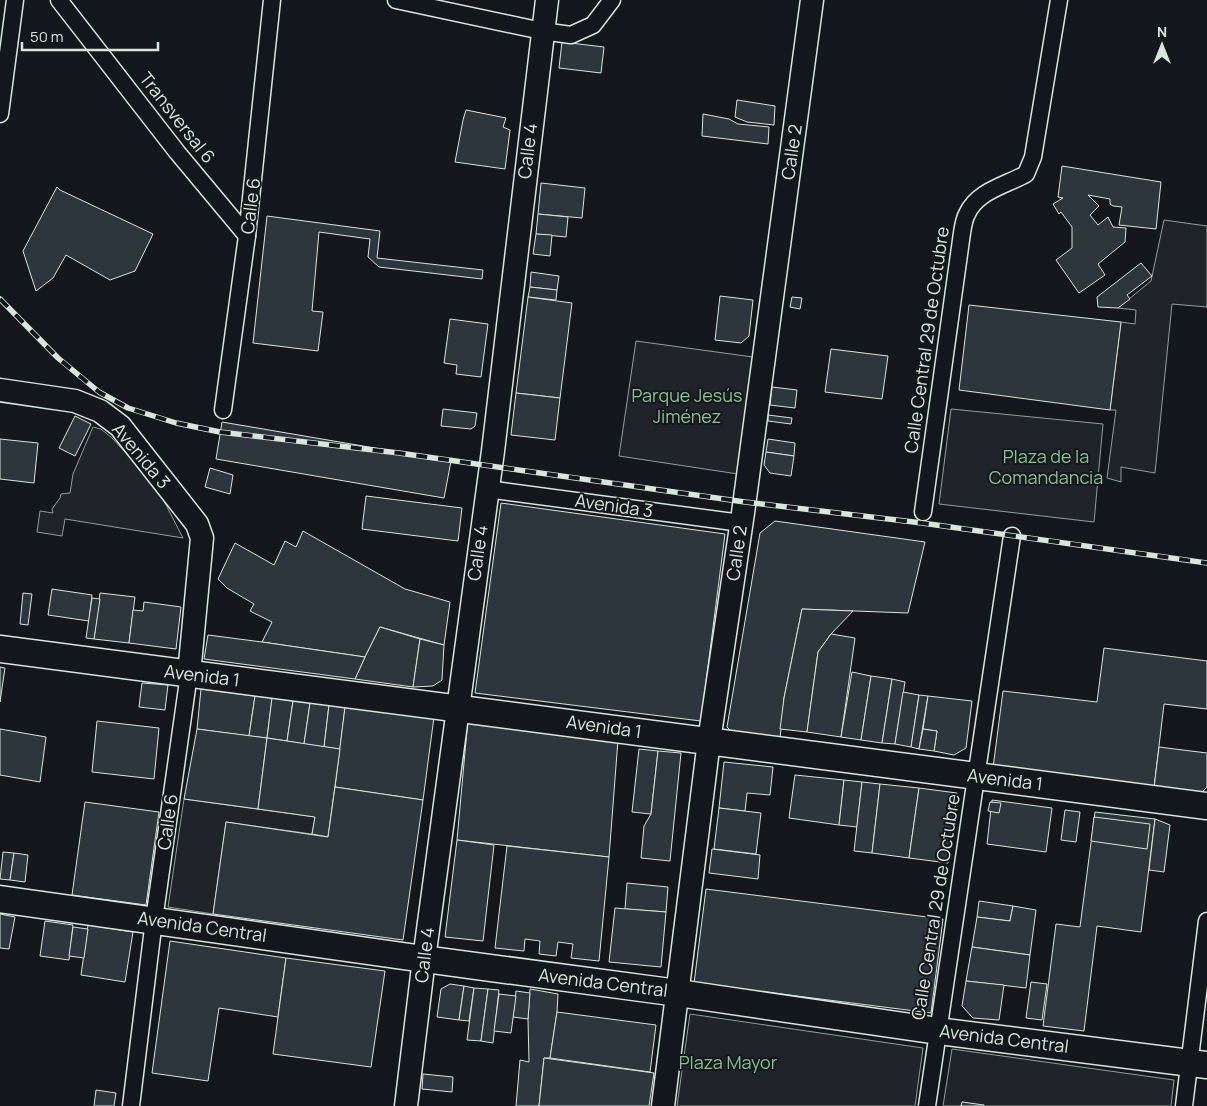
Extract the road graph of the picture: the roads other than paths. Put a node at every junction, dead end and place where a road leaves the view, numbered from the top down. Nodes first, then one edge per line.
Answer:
1 (15, 0) edge
2 (59, 0) edge
3 (272, 0) edge
4 (396, 0) edge
5 (547, 0) edge
6 (612, 0) edge
7 (812, 0) edge
8 (1059, 0) edge
9 (542, 31) junction
10 (0, 114) edge
11 (247, 236) junction
12 (0, 390) edge
13 (223, 410) dead end
14 (487, 489) junction
15 (923, 512) dead end
16 (741, 523) junction
17 (1012, 536) dead end
18 (202, 538) joint
19 (0, 649) edge
20 (189, 674) junction
21 (457, 707) junction
22 (710, 740) junction
23 (976, 776) junction
24 (1207, 806) edge
25 (0, 899) edge
26 (154, 920) junction
27 (1207, 921) edge
28 (424, 959) junction
29 (678, 993) junction
30 (938, 1031) junction
31 (1198, 1064) edge
32 (131, 1106) edge
33 (406, 1106) edge
34 (663, 1106) edge
35 (927, 1106) edge
36 (1184, 1106) edge

1 - 10 street
2 - 11 street, Transversal 6
3 - 11 street, Calle 6
4 - 9 street
5 - 9 street, Calle 4
6 - 9 street
7 - 16 street, Calle 2
8 - 15 street, Calle Central 29 de Octubre
9 - 14 street, Calle 4
11 - 13 street, Calle 6
12 - 18 street, Avenida 3
14 - 16 street, Avenida 3
14 - 21 street, Calle 4
16 - 22 street, Calle 2
17 - 23 street, Calle Central 29 de Octubre
18 - 20 street, Calle 6
19 - 20 main road, Avenida 1
20 - 21 main road, Avenida 1
20 - 26 street, Calle 6
21 - 22 main road, Avenida 1
21 - 28 street, Calle 4
22 - 23 main road, Avenida 1
22 - 29 street, Calle 2
23 - 24 main road, Avenida 1
23 - 30 street, Calle Central 29 de Octubre
25 - 26 main road, Avenida Central
26 - 28 main road, Avenida Central
26 - 32 street, Calle 6
27 - 31 street
28 - 29 main road, Avenida Central
28 - 33 street, Calle 4
29 - 30 main road, Avenida Central
29 - 34 street, Calle 2
30 - 31 main road, Avenida Central
30 - 35 street, Calle Central 29 de Octubre
31 - 36 street

